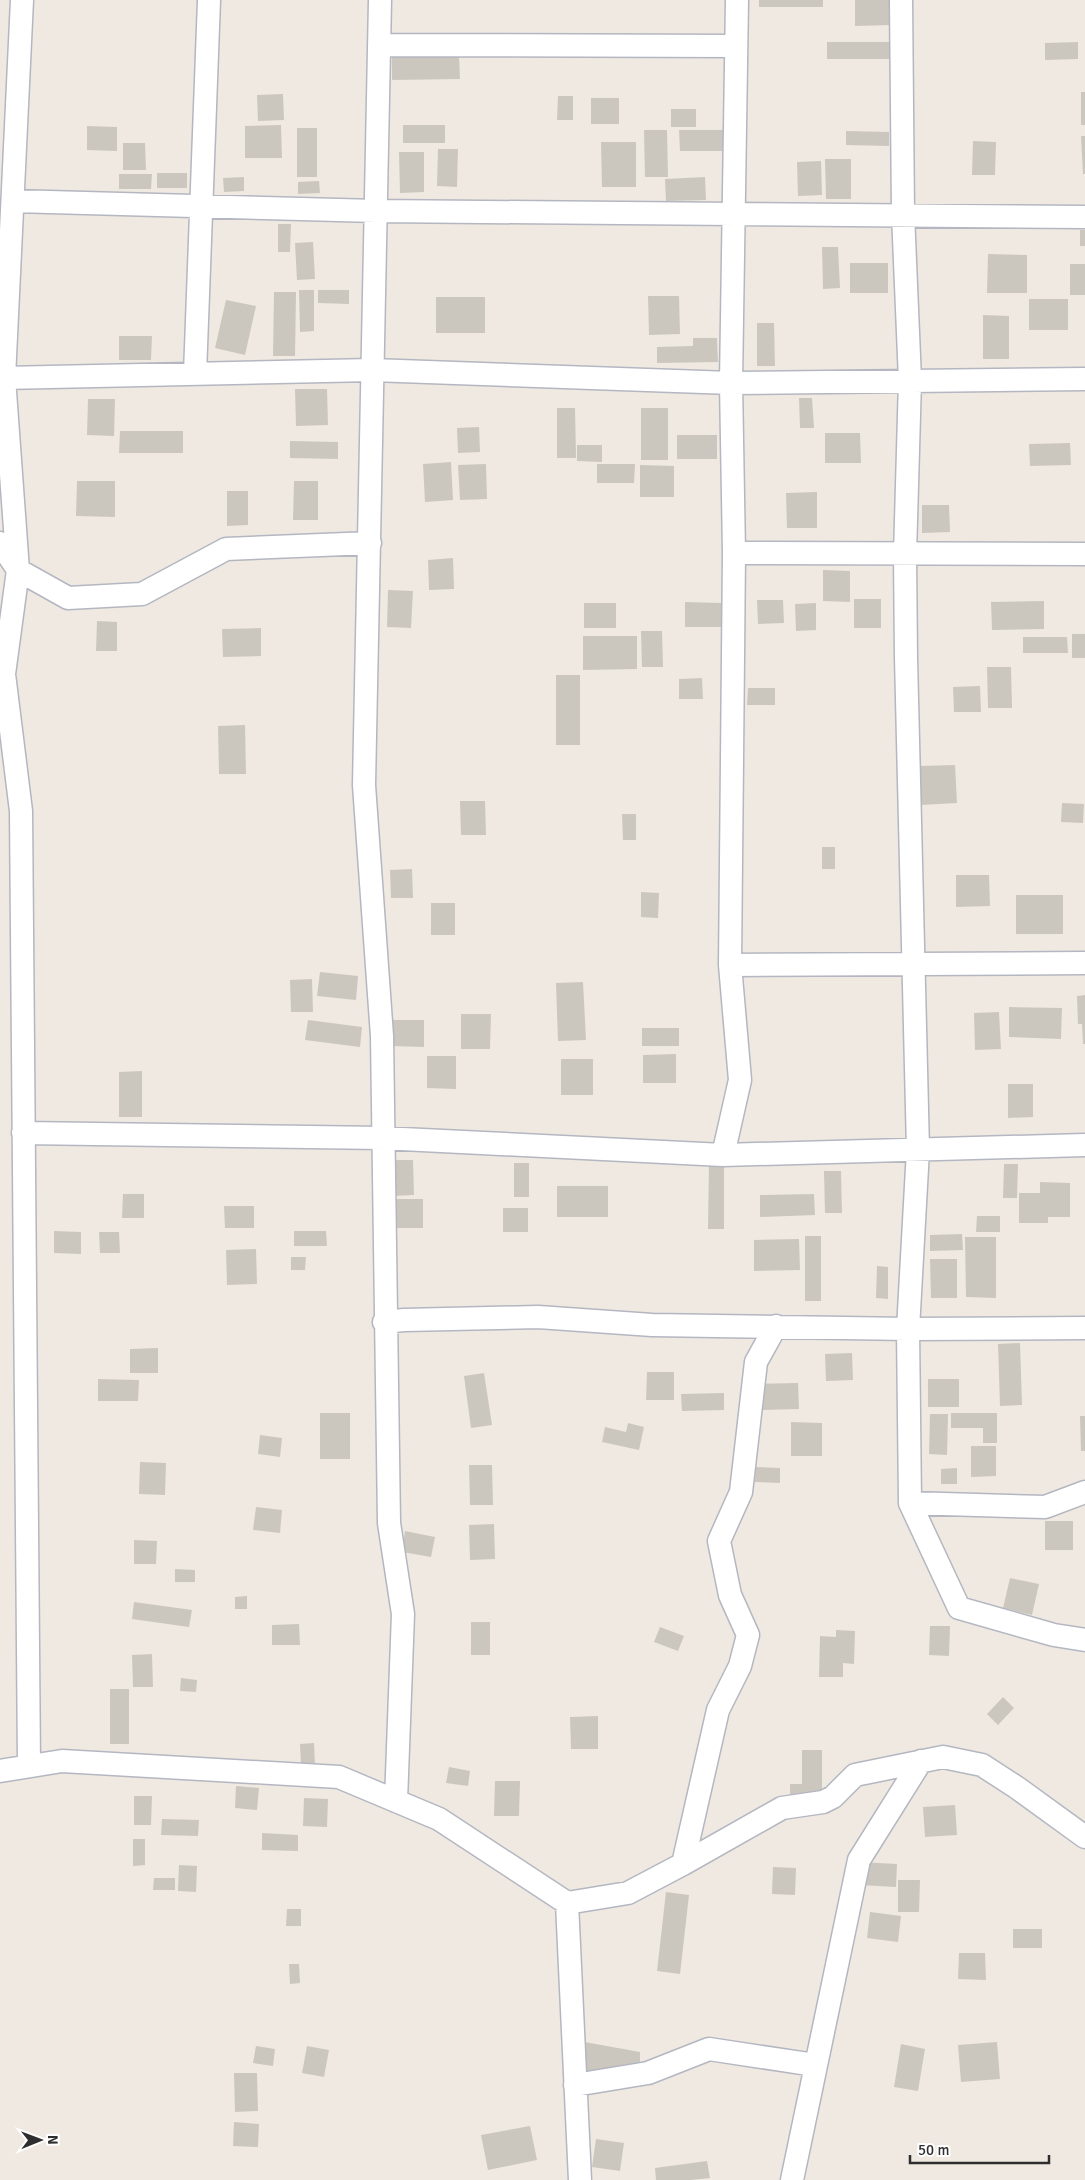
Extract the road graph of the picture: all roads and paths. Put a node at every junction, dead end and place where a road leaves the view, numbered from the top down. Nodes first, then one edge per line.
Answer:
1 (22, 0) edge
2 (209, 0) edge
3 (380, 0) edge
4 (737, 0) edge
5 (901, 0) edge
6 (379, 45) junction
7 (736, 46) junction
8 (13, 201) junction
9 (201, 206) junction
10 (376, 211) junction
11 (733, 214) junction
12 (903, 214) junction
13 (1085, 217) edge
14 (372, 370) junction
15 (195, 374) junction
16 (4, 378) junction
17 (1085, 379) edge
18 (910, 380) junction
19 (731, 383) junction
20 (0, 543) edge
21 (370, 544) junction
22 (734, 553) junction
23 (905, 554) junction
24 (1085, 554) edge
25 (18, 570) junction
26 (1085, 964) edge
27 (730, 965) junction
28 (913, 966) junction
29 (23, 1133) junction
30 (382, 1138) junction
31 (1085, 1145) edge
32 (918, 1150) junction
33 (723, 1155) junction
34 (384, 1322) junction
35 (776, 1326) junction
36 (1085, 1328) edge
37 (908, 1329) junction
38 (1085, 1492) edge
39 (910, 1504) junction
40 (1085, 1640) edge
41 (921, 1761) junction
42 (29, 1766) junction
43 (0, 1771) edge
44 (396, 1801) junction
45 (1085, 1837) edge
46 (683, 1864) junction
47 (567, 1903) junction
48 (815, 2065) junction
49 (575, 2086) junction
50 (580, 2180) edge
51 (792, 2180) edge

1 - 8 street
2 - 9 street
3 - 6 street
4 - 7 street
5 - 12 street
6 - 7 street
6 - 10 street
7 - 11 street
8 - 9 street
8 - 16 street
9 - 10 street
9 - 15 street
10 - 11 street
10 - 14 street
11 - 12 street
11 - 19 street
12 - 13 street
12 - 18 street
14 - 15 street
14 - 19 street
14 - 21 street
15 - 16 street
16 - 25 street
17 - 18 street
18 - 19 street
18 - 23 street
19 - 22 street
20 - 25 street
21 - 25 street
21 - 30 street
22 - 23 street
22 - 27 street
23 - 24 street
23 - 28 street
25 - 29 street
26 - 28 street
27 - 28 street
27 - 33 street
28 - 32 street
29 - 30 street
29 - 42 street
30 - 33 street
30 - 34 street
31 - 32 street
32 - 33 street
32 - 37 street
34 - 35 street
34 - 44 street
35 - 37 street
35 - 46 street
36 - 37 street
37 - 39 street
38 - 39 street
39 - 40 street
41 - 45 street
41 - 46 street
41 - 48 street
42 - 43 street
42 - 44 street
44 - 47 street
46 - 47 street
47 - 49 street
48 - 49 street
48 - 51 street
49 - 50 street

